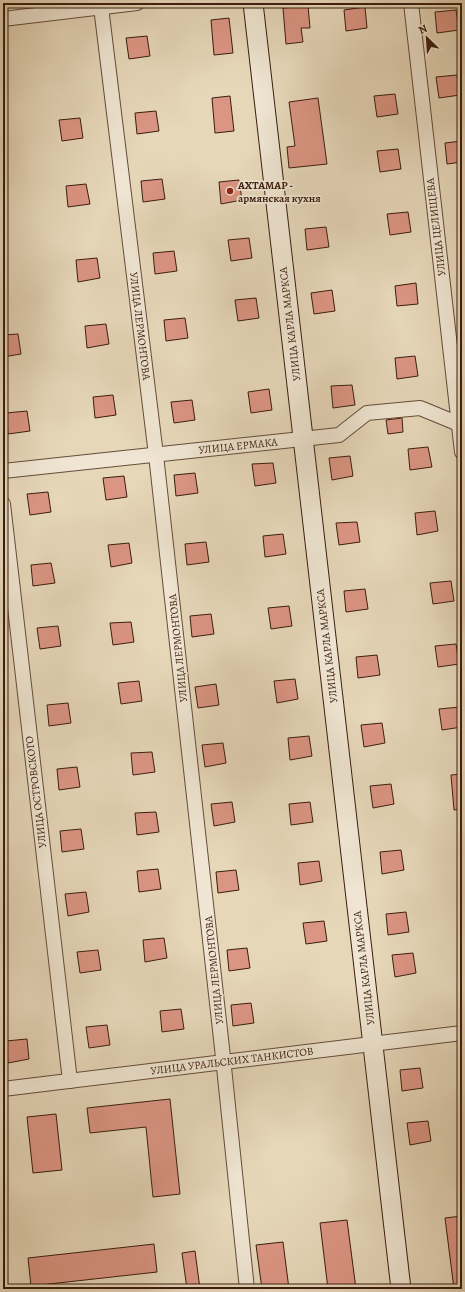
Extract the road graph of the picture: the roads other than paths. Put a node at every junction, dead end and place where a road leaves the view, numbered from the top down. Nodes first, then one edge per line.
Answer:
1 (137, 3) edge
2 (253, 3) edge
3 (411, 3) edge
4 (101, 7) junction
5 (3, 19) edge
6 (460, 424) edge
7 (304, 440) junction
8 (462, 452) edge
9 (156, 455) junction
10 (3, 471) edge
11 (3, 504) edge
12 (462, 1033) edge
13 (373, 1044) junction
14 (224, 1062) junction
15 (70, 1081) junction
16 (3, 1089) edge
17 (247, 1289) edge
18 (401, 1289) edge

1 - 4 street
2 - 7 main road, УЛИЦА КАРЛА МАРКСА
3 - 6 street, УЛИЦА ЦЕЛИЩЕВА
4 - 5 street
4 - 9 street, УЛИЦА ЛЕРМОНТОВА
6 - 7 street, УЛИЦА ЕРМАКА
6 - 8 street, УЛИЦА ЦЕЛИЩЕВА
7 - 9 street, УЛИЦА ЕРМАКА
7 - 13 main road, УЛИЦА КАРЛА МАРКСА
9 - 10 street, УЛИЦА ЕРМАКА
9 - 14 street, УЛИЦА ЛЕРМОНТОВА
11 - 15 street, УЛИЦА ОСТРОВСКОГО
12 - 13 street, УЛИЦА УРАЛЬСКИХ ТАНКИСТОВ
13 - 14 street, УЛИЦА УРАЛЬСКИХ ТАНКИСТОВ
13 - 18 main road, УЛИЦА КАРЛА МАРКСА
14 - 15 street, УЛИЦА УРАЛЬСКИХ ТАНКИСТОВ
14 - 17 street, УЛИЦА ЛЕРМОНТОВА
15 - 16 street, УЛИЦА УРАЛЬСКИХ ТАНКИСТОВ

